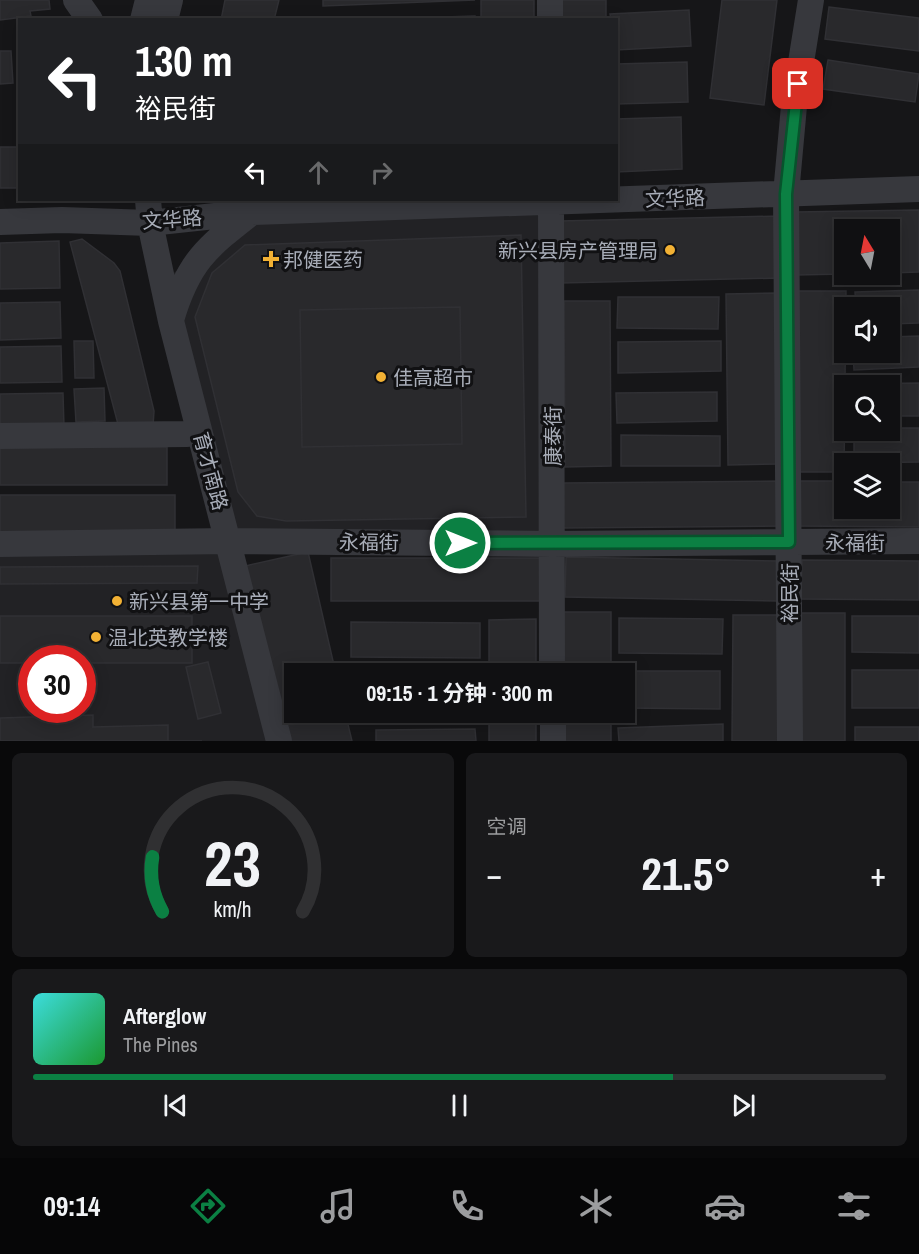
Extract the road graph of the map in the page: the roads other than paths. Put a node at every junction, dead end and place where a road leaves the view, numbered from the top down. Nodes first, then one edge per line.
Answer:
1 (76, 0) edge
2 (148, 0) edge
3 (170, 0) edge
4 (550, 0) edge
5 (811, 0) edge
6 (89, 18) edge
7 (144, 18) edge
8 (166, 18) edge
9 (550, 18) edge
10 (919, 189) edge
11 (786, 194) junction
12 (618, 199) edge
13 (551, 201) edge
14 (141, 211) edge
15 (252, 212) junction
16 (0, 222) edge
17 (171, 321) junction
18 (187, 434) junction
19 (0, 436) edge
20 (221, 541) junction
21 (919, 541) edge
22 (789, 542) junction
23 (0, 544) edge
24 (552, 544) junction
25 (552, 663) edge
26 (553, 723) edge
27 (263, 741) edge
28 (279, 741) edge
29 (553, 741) edge
30 (790, 741) edge

1 - 6 street
2 - 7 street
3 - 8 street
4 - 9 street
5 - 11 street, 裕民街
10 - 11 street, 文华路
11 - 12 street, 文华路
11 - 22 street, 裕民街
13 - 15 street, 文华路
13 - 24 street, 康泰街
14 - 15 street, 文华路
14 - 16 street, 文华路
14 - 17 street, 育才南路
14 - 18 street, 育才南路
15 - 17 street
17 - 20 street, 育才南路
18 - 19 street
18 - 20 street, 育才南路
20 - 23 street, 永福街
20 - 24 street, 永福街
20 - 27 street, 育才南路
20 - 28 street, 育才南路
21 - 22 street, 永福街
22 - 24 street, 永福街
22 - 30 street, 裕民街
24 - 25 street, 康泰街
26 - 29 street

